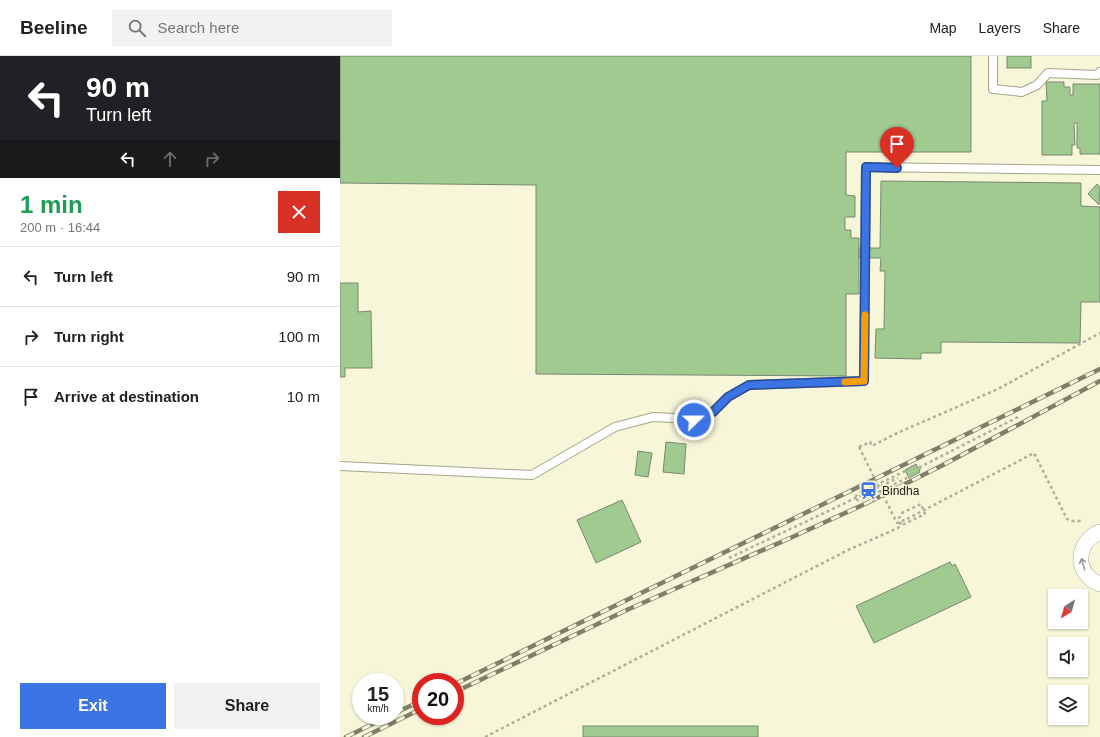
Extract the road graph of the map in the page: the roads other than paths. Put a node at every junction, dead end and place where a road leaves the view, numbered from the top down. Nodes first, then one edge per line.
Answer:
1 (993, 56) edge
2 (1100, 72) edge
3 (1100, 170) edge
4 (340, 466) edge
5 (1100, 532) edge
6 (1100, 584) edge

1 - 2 lane
3 - 4 lane
6 -> 5 street

